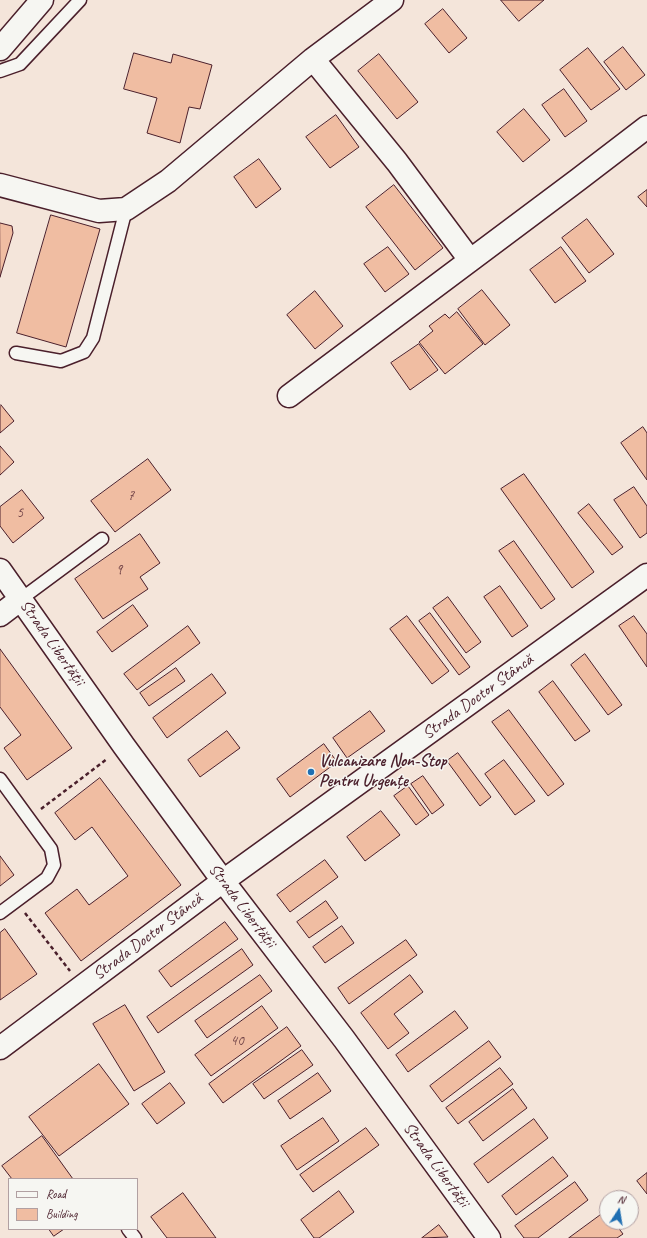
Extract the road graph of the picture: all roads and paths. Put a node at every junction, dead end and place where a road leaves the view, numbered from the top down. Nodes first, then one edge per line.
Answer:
1 (42, 0) edge
2 (80, 0) edge
3 (392, 0) edge
4 (0, 49) edge
5 (313, 60) junction
6 (0, 71) edge
7 (647, 127) edge
8 (0, 185) edge
9 (126, 209) junction
10 (470, 260) junction
11 (16, 353) dead end
12 (289, 396) dead end
13 (102, 539) dead end
14 (0, 570) edge
15 (647, 575) edge
16 (21, 599) junction
17 (0, 615) edge
18 (124, 746) junction
19 (0, 778) edge
20 (29, 818) junction
21 (223, 882) junction
22 (16, 902) junction
23 (0, 914) edge
24 (82, 987) junction
25 (0, 1048) edge
26 (129, 1230) edge
27 (135, 1238) edge
28 (489, 1238) edge

1 - 4 street
2 - 6 lane
3 - 5 street
5 - 9 street
5 - 10 street
7 - 10 street
8 - 9 street
9 - 11 lane
10 - 12 street
13 - 16 lane
14 - 16 street, Strada Libertății
15 - 21 street, Strada Doctor Stâncă
16 - 17 street
16 - 18 street, Strada Libertății
18 - 20 path
18 - 21 street, Strada Libertății
19 - 20 lane
20 - 22 lane
21 - 24 street, Strada Doctor Stâncă
21 - 28 street, Strada Libertății
22 - 23 lane
22 - 24 path
24 - 25 street, Strada Doctor Stâncă
26 - 27 lane

